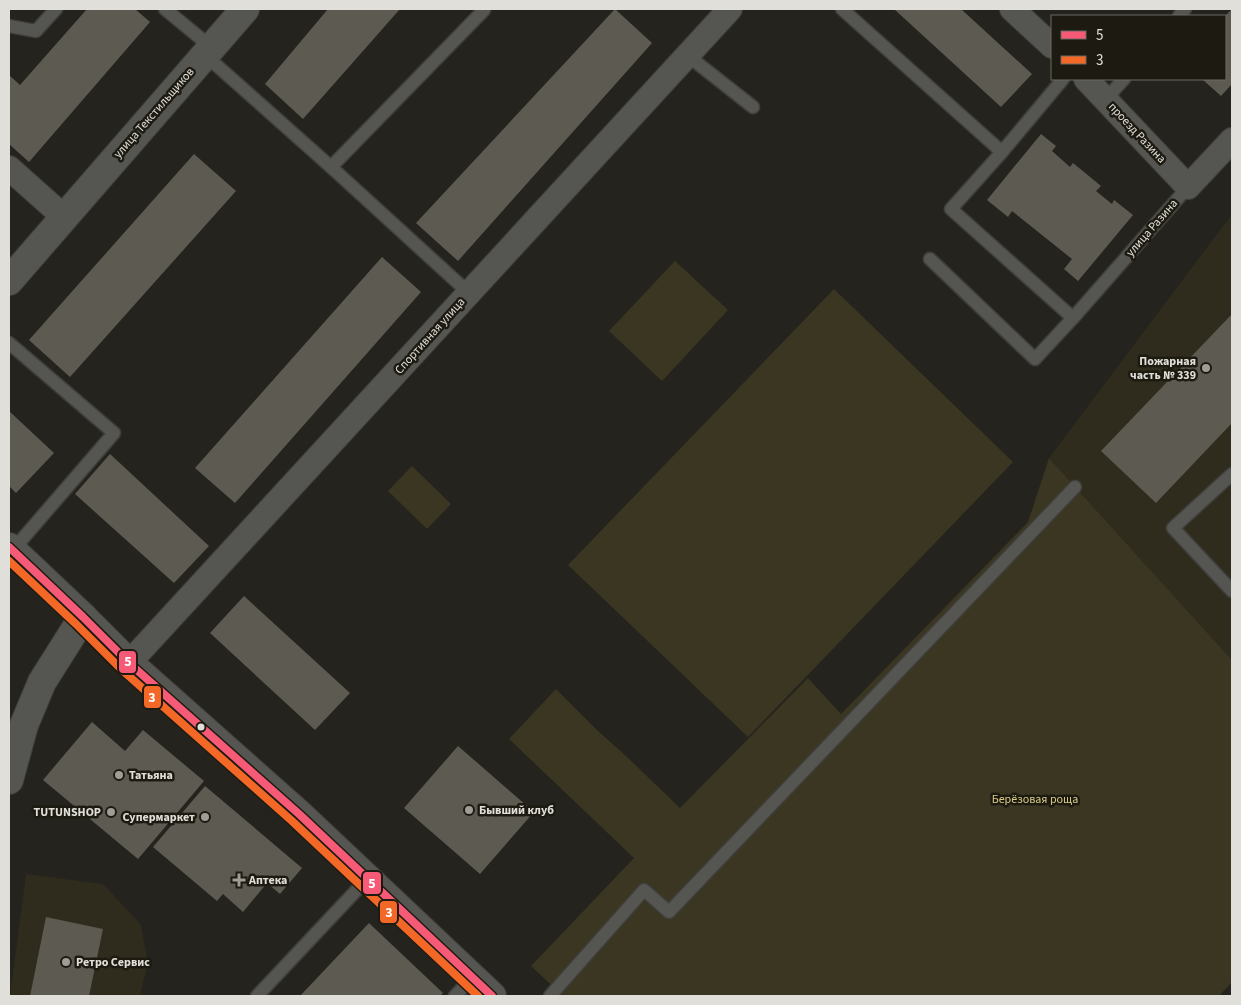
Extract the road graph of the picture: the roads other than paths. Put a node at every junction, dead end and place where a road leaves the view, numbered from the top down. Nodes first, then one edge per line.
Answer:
1 (56, 9) edge
2 (165, 9) edge
3 (245, 9) edge
4 (730, 9) edge
5 (842, 9) edge
6 (1012, 9) edge
7 (484, 10) dead end
8 (9, 26) edge
9 (1051, 45) edge
10 (208, 51) junction
11 (687, 55) junction
12 (1061, 80) edge
13 (1087, 80) edge
14 (1123, 80) edge
15 (1105, 100) junction
16 (753, 107) dead end
17 (1232, 140) edge
18 (1002, 152) junction
19 (331, 167) junction
20 (9, 168) edge
21 (1188, 188) junction
22 (64, 217) junction
23 (930, 259) dead end
24 (9, 281) edge
25 (469, 293) junction
26 (1073, 318) junction
27 (9, 343) edge
28 (1232, 474) edge
29 (1075, 487) dead end
30 (10, 549) edge
31 (1232, 591) edge
32 (83, 617) junction
33 (129, 663) junction
34 (9, 780) edge
35 (367, 879) junction
36 (464, 987) edge
37 (257, 996) edge
38 (492, 996) edge
39 (550, 996) edge

1 - 8 lane
2 - 10 lane
3 - 10 street, улица Текстильщиков
4 - 11 street, Спортивная улица
5 - 18 lane
6 - 9 street
7 - 19 lane
10 - 19 lane
10 - 22 street, улица Текстильщиков
11 - 16 lane
11 - 25 street, Спортивная улица
12 - 18 lane
13 - 15 street, проезд Разина
14 - 15 lane
15 - 21 street, проезд Разина
17 - 21 street, улица Разина
18 - 26 lane
19 - 25 lane
20 - 22 street
21 - 26 lane, улица Разина
22 - 24 street, улица Текстильщиков
23 - 26 lane, улица Разина
25 - 33 street, Спортивная улица
27 - 30 lane
28 - 31 lane
29 - 39 lane
30 - 32 street
32 - 33 street
32 - 34 street
33 - 35 street
35 - 36 street
35 - 37 lane
36 - 38 street

